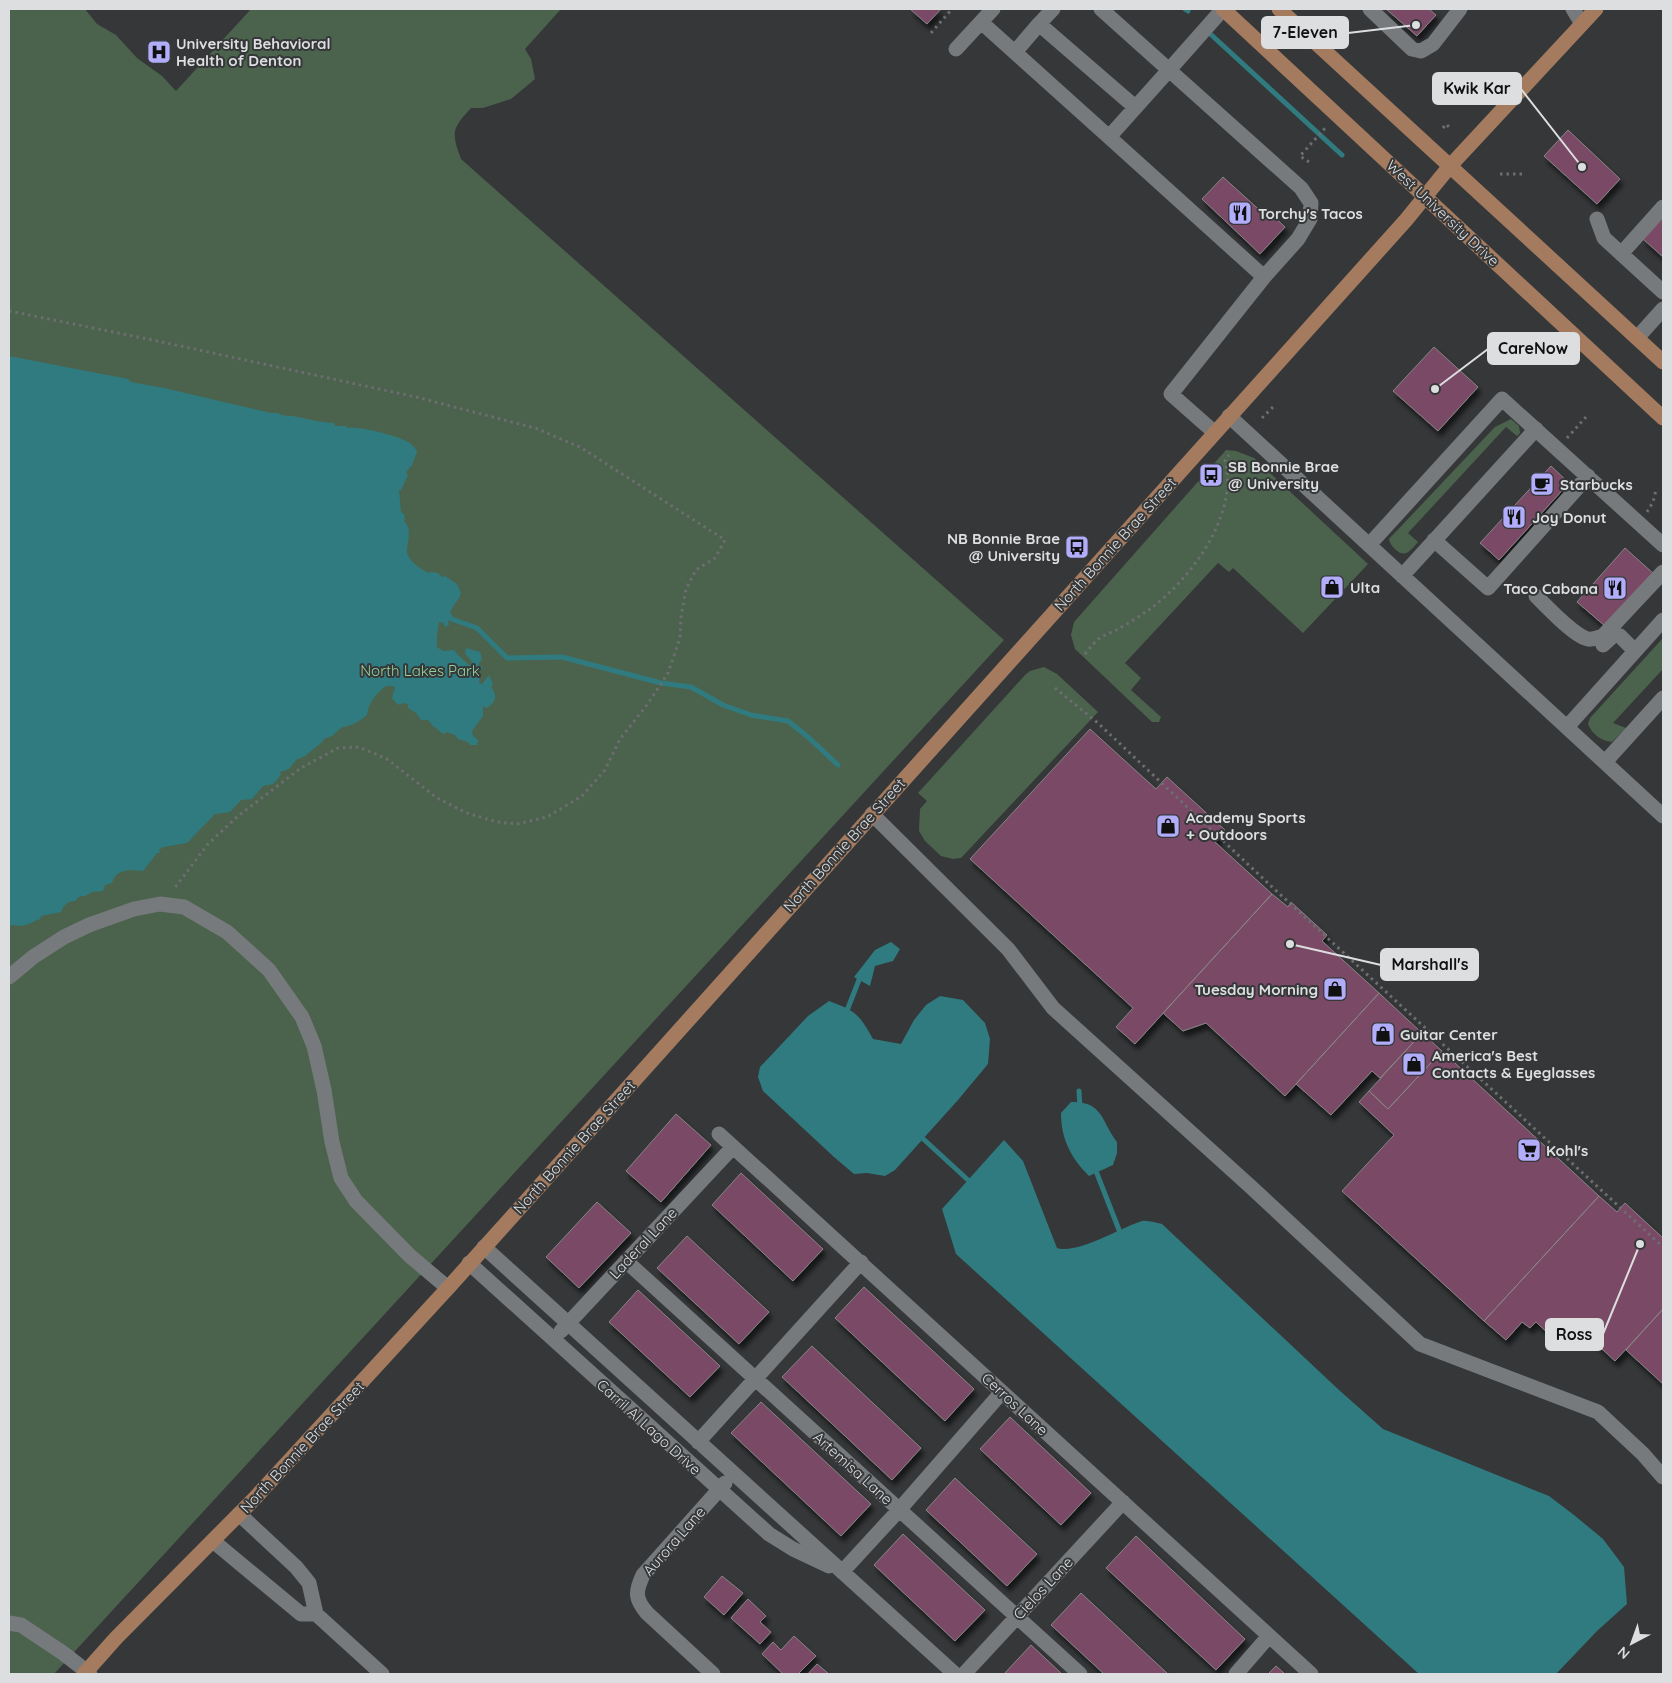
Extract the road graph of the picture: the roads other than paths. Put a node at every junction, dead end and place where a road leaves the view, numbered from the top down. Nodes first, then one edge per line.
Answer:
1 (993, 9) edge
2 (1053, 9) edge
3 (1101, 9) edge
4 (1223, 9) edge
5 (1279, 9) edge
6 (1370, 9) edge
7 (1573, 9) edge
8 (1596, 9) edge
9 (1457, 10) edge
10 (981, 22) junction
11 (1039, 24) junction
12 (1582, 24) junction
13 (956, 49) dead end
14 (1015, 52) junction
15 (1169, 70) junction
16 (1135, 107) junction
17 (1109, 137) junction
18 (1450, 166) junction
19 (1426, 197) junction
20 (1663, 207) edge
21 (1597, 218) dead end
22 (1621, 254) junction
23 (1264, 277) junction
24 (1663, 292) edge
25 (1663, 309) edge
26 (1637, 338) junction
27 (1663, 362) edge
28 (1230, 416) junction
29 (1663, 418) edge
30 (1536, 429) junction
31 (1214, 432) junction
32 (1588, 476) junction
33 (1434, 540) junction
34 (1369, 545) junction
35 (1663, 545) edge
36 (1663, 572) edge
37 (1402, 576) junction
38 (1663, 620) edge
39 (1635, 651) junction
40 (1663, 698) edge
41 (1567, 727) junction
42 (1606, 762) junction
43 (872, 814) junction
44 (1663, 816) edge
45 (9, 978) edge
46 (719, 1134) dead end
47 (732, 1147) junction
48 (484, 1248) junction
49 (626, 1261) junction
50 (861, 1262) junction
51 (469, 1263) junction
52 (448, 1288) junction
53 (568, 1324) junction
54 (553, 1340) junction
55 (755, 1378) junction
56 (1002, 1392) junction
57 (698, 1442) junction
58 (733, 1474) junction
59 (1663, 1477) edge
60 (719, 1490) junction
61 (1123, 1502) junction
62 (899, 1510) junction
63 (240, 1514) junction
64 (213, 1541) junction
65 (842, 1572) junction
66 (316, 1614) junction
67 (1017, 1616) junction
68 (9, 1623) edge
69 (1270, 1636) junction
70 (87, 1673) edge
71 (382, 1674) edge
72 (713, 1674) edge
73 (955, 1674) edge
74 (964, 1674) edge
75 (1080, 1674) edge
76 (1236, 1674) edge
77 (1311, 1674) edge

1 - 10 street
2 - 11 street
3 - 15 street
4 - 15 street
4 - 19 main road, West University Drive
5 - 18 main road
6 - 9 street
7 - 12 street
8 - 12 main road, North Bonnie Brae Street
10 - 13 street
10 - 14 street
11 - 14 street
11 - 16 street
12 - 18 main road, North Bonnie Brae Street
14 - 17 street
15 - 16 street
15 - 23 street
16 - 17 street
17 - 23 street
18 - 19 main road, North Bonnie Brae Street
18 - 26 main road
19 - 28 main road, North Bonnie Brae Street
19 - 29 main road, West University Drive
20 - 22 street
21 - 22 street
22 - 24 street
23 - 31 street
25 - 26 street
26 - 27 main road
28 - 31 main road, North Bonnie Brae Street
28 - 34 street
30 - 32 street
30 - 33 street
30 - 34 street
31 - 43 main road, North Bonnie Brae Street
32 - 33 street
32 - 35 street
33 - 37 street
34 - 37 street
36 - 39 street
37 - 41 street
38 - 39 street
39 - 41 street
40 - 42 street
41 - 42 street
42 - 44 street
43 - 48 main road, North Bonnie Brae Street
43 - 59 street
45 - 52 street
46 - 47 street, Cerros Lane
47 - 49 street, Laderal Lane
47 - 50 street, Cerros Lane
48 - 51 main road, North Bonnie Brae Street
48 - 53 street, Carril Al Lago Drive
49 - 53 street, Laderal Lane
49 - 55 street, Artemisa Lane
50 - 55 street
50 - 56 street, Cerros Lane
51 - 52 main road, North Bonnie Brae Street
51 - 54 street, Carril Al Lago Drive
52 - 63 main road, North Bonnie Brae Street
53 - 54 street, Laderal Lane
53 - 57 street, Carril Al Lago Drive
54 - 60 street, Carril Al Lago Drive
55 - 57 street
55 - 62 street, Artemisa Lane
56 - 61 street, Cerros Lane
56 - 62 street
57 - 58 street, Carril Al Lago Drive
58 - 60 street, Aurora Lane
58 - 65 street, Carril Al Lago Drive
60 - 65 street, Carril Al Lago Drive
60 - 72 street, Aurora Lane
61 - 67 street, Cielos Lane
61 - 69 street, Cerros Lane
62 - 65 street
62 - 67 street, Artemisa Lane
63 - 64 main road, North Bonnie Brae Street
63 - 66 street
64 - 66 street
64 - 70 main road, North Bonnie Brae Street
65 - 73 street, Carril Al Lago Drive
66 - 71 street
67 - 74 street, Cielos Lane
67 - 75 street, Artemisa Lane
68 - 70 street
69 - 76 street
69 - 77 street, Cerros Lane

